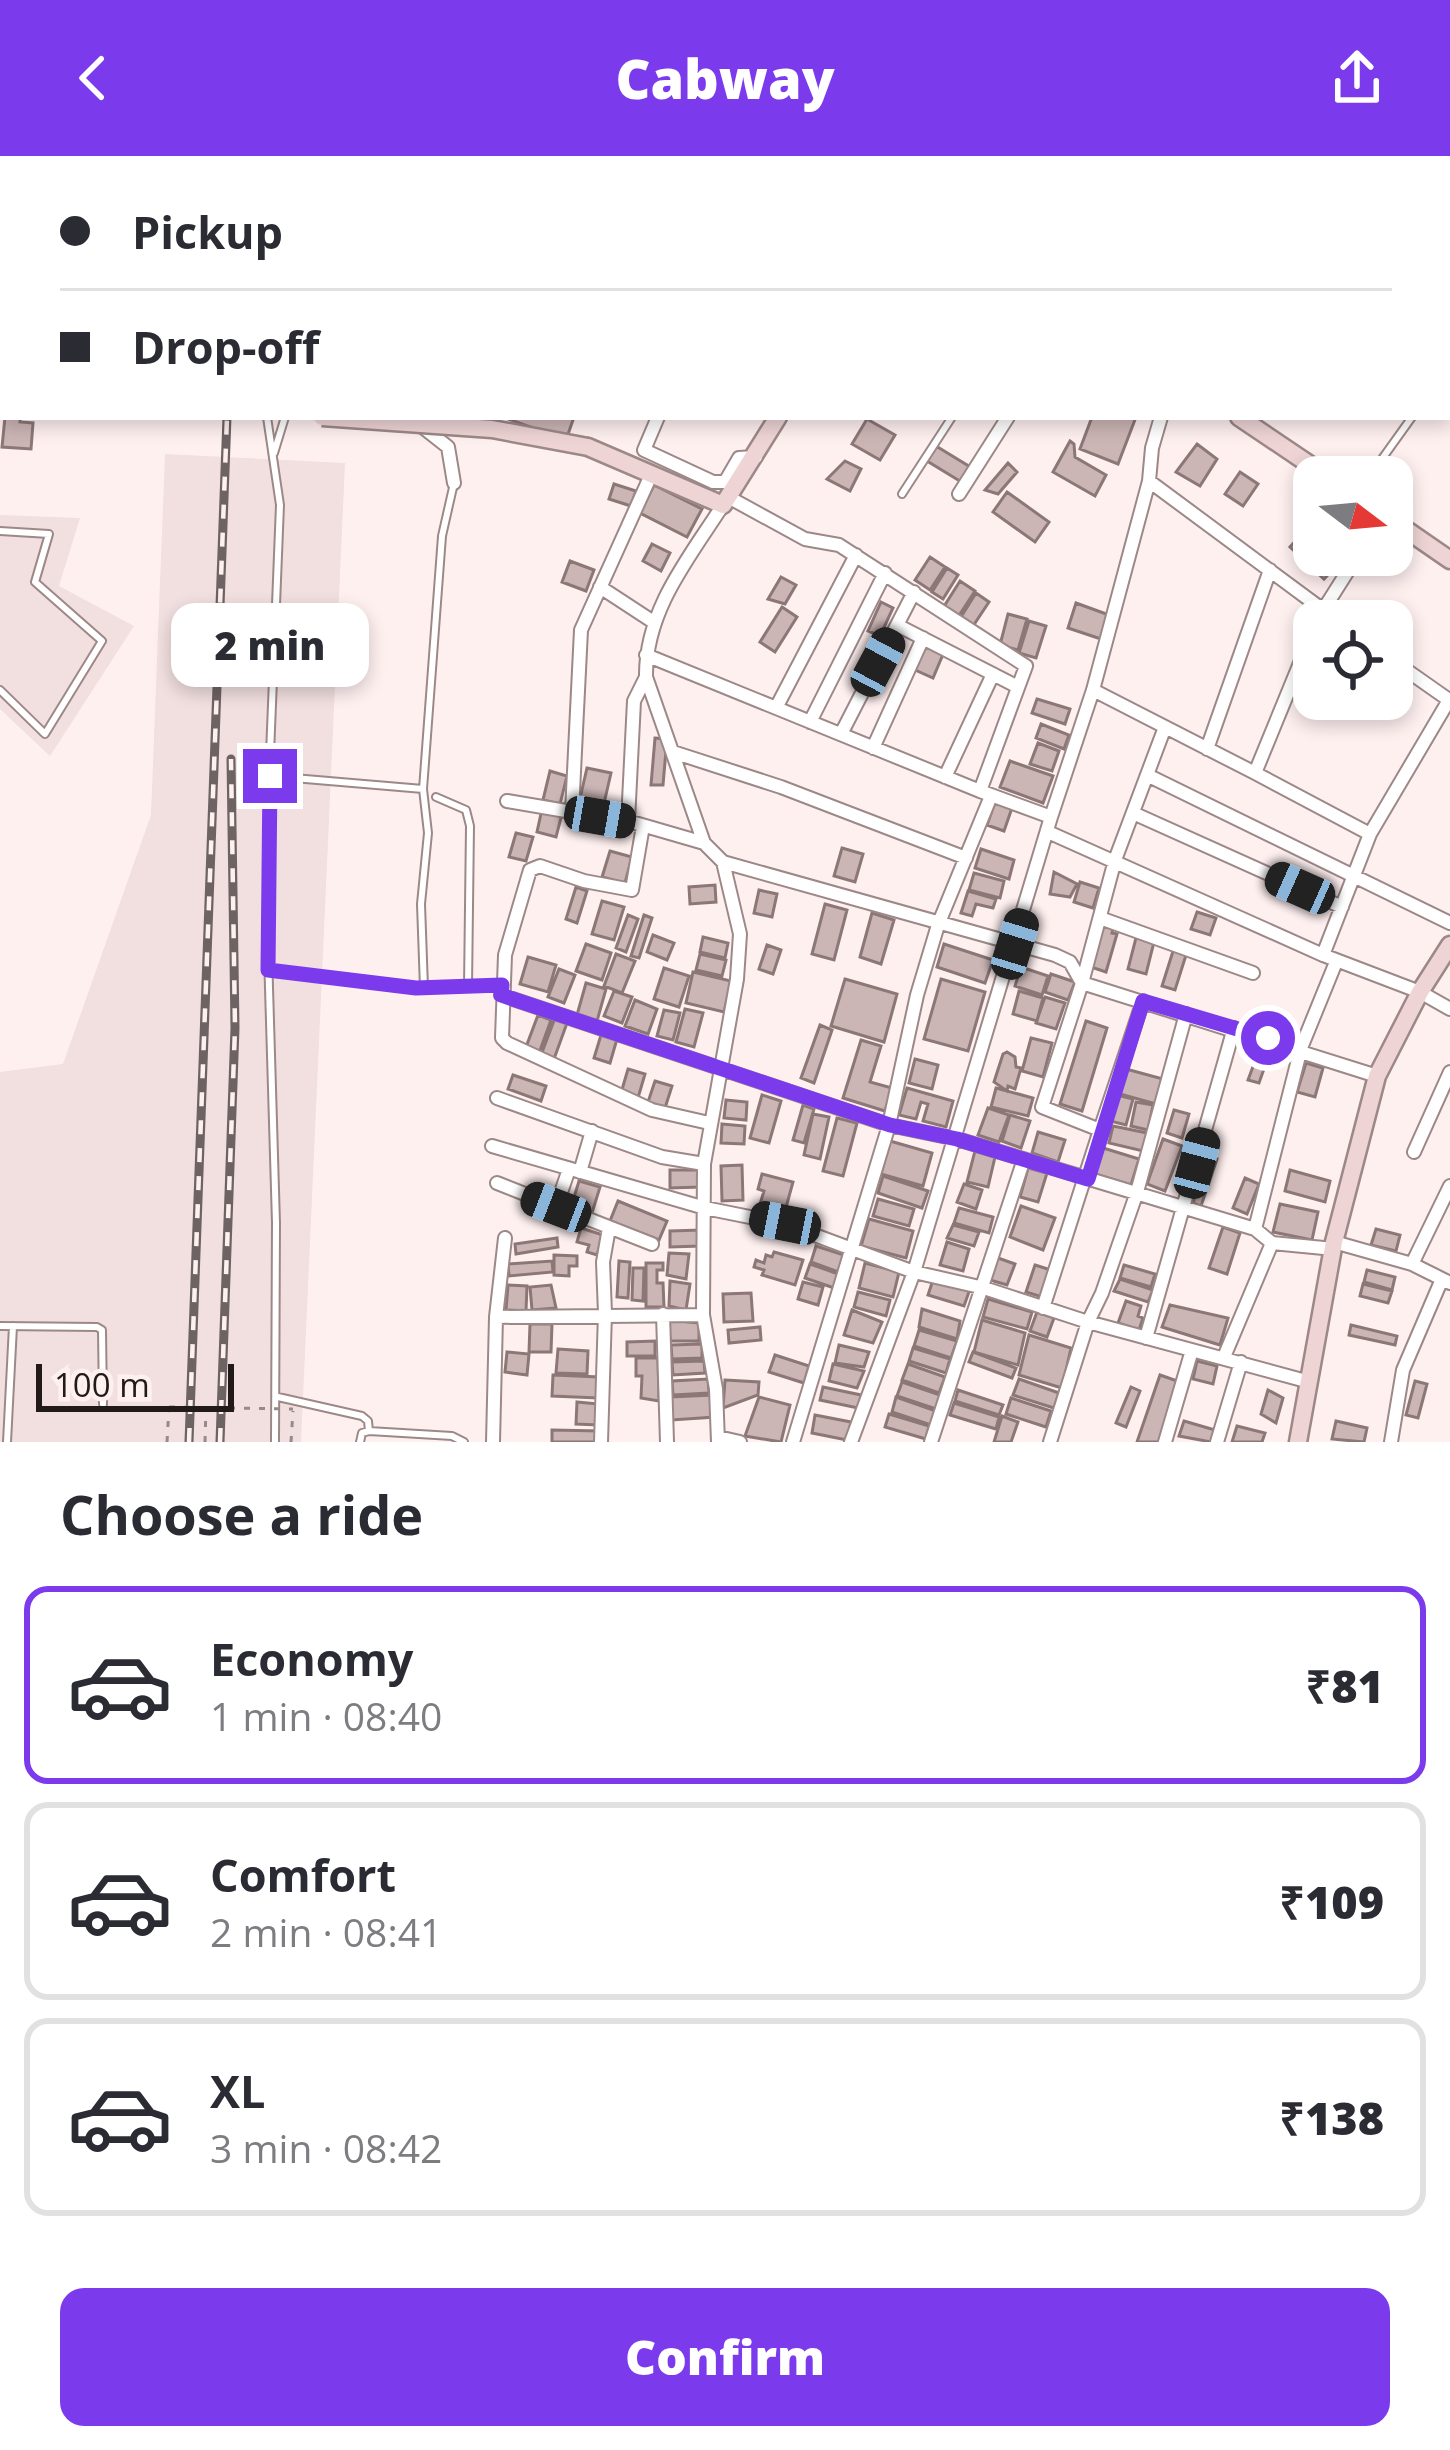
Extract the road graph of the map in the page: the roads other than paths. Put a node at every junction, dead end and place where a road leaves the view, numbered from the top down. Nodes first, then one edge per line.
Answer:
1 (267, 420) edge
2 (284, 420) edge
3 (364, 420) edge
4 (414, 420) edge
5 (657, 420) edge
6 (776, 420) edge
7 (950, 420) edge
8 (1006, 420) edge
9 (1160, 420) edge
10 (1243, 420) edge
11 (1410, 420) edge
12 (273, 454) junction
13 (1297, 456) edge
14 (1384, 456) edge
15 (756, 457) junction
16 (651, 475) junction
17 (1149, 481) junction
18 (454, 483) joint
19 (902, 494) dead end
20 (959, 494) dead end
21 (726, 502) junction
22 (0, 531) edge
23 (1413, 534) edge
24 (856, 555) junction
25 (1450, 560) edge
26 (1270, 571) junction
27 (885, 573) junction
28 (600, 587) junction
29 (914, 592) junction
30 (1298, 600) edge
31 (655, 623) junction
32 (897, 625) junction
33 (923, 638) junction
34 (646, 655) junction
35 (993, 674) junction
36 (1413, 675) edge
37 (646, 677) junction
38 (1293, 681) edge
39 (1018, 687) junction
40 (0, 690) edge
41 (1093, 690) junction
42 (776, 708) junction
43 (810, 722) junction
44 (1165, 727) junction
45 (841, 734) junction
46 (873, 748) junction
47 (1207, 748) junction
48 (673, 752) junction
49 (1255, 773) junction
50 (1147, 775) junction
51 (270, 776) junction
52 (945, 777) junction
53 (423, 789) junction
54 (986, 793) junction
55 (436, 797) dead end
56 (507, 801) dead end
57 (572, 812) junction
58 (1133, 813) junction
59 (1051, 817) junction
60 (628, 821) junction
61 (643, 826) junction
62 (1048, 832) junction
63 (1370, 834) junction
64 (704, 843) junction
65 (966, 858) junction
66 (1115, 860) junction
67 (724, 862) junction
68 (1353, 878) junction
69 (1342, 907) junction
70 (1100, 918) junction
71 (1450, 923) edge
72 (938, 925) junction
73 (1015, 944) junction
74 (1450, 945) edge
75 (1329, 958) junction
76 (268, 970) junction
77 (1253, 973) dead end
78 (1082, 983) junction
79 (467, 987) junction
80 (424, 988) junction
81 (502, 990) junction
82 (1420, 992) junction
83 (1143, 1001) junction
84 (1450, 1009) edge
85 (1186, 1014) junction
86 (1234, 1028) junction
87 (1300, 1048) junction
88 (723, 1070) junction
89 (1450, 1072) edge
90 (1377, 1076) junction
91 (1444, 1098) edge
92 (497, 1099) dead end
93 (709, 1123) junction
94 (890, 1125) junction
95 (1100, 1130) junction
96 (592, 1131) junction
97 (957, 1139) junction
98 (492, 1146) dead end
99 (1414, 1152) dead end
100 (1024, 1159) junction
101 (704, 1164) junction
102 (574, 1170) junction
103 (1088, 1179) junction
104 (497, 1184) dead end
105 (1449, 1188) edge
106 (1137, 1192) junction
107 (556, 1207) junction
108 (705, 1208) junction
109 (1185, 1208) junction
110 (609, 1228) junction
111 (1255, 1229) junction
112 (505, 1238) dead end
113 (1272, 1243) junction
114 (652, 1244) dead end
115 (1334, 1246) junction
116 (852, 1252) junction
117 (1412, 1264) junction
118 (914, 1273) junction
119 (1446, 1281) edge
120 (984, 1288) junction
121 (1043, 1308) junction
122 (605, 1313) junction
123 (663, 1314) junction
124 (703, 1315) junction
125 (496, 1316) junction
126 (1088, 1322) junction
127 (0, 1326) edge
128 (13, 1326) junction
129 (1146, 1338) junction
130 (1192, 1350) junction
131 (1224, 1357) junction
132 (1241, 1362) junction
133 (1306, 1381) junction
134 (276, 1397) junction
135 (103, 1404) dead end
136 (369, 1431) junction
137 (718, 1440) edge
138 (8, 1442) edge
139 (274, 1442) edge
140 (360, 1442) edge
141 (464, 1442) edge
142 (493, 1442) edge
143 (601, 1442) edge
144 (667, 1442) edge
145 (740, 1442) edge
146 (793, 1442) edge
147 (850, 1442) edge
148 (931, 1442) edge
149 (1050, 1442) edge
150 (1165, 1442) edge
151 (1217, 1442) edge
152 (1298, 1442) edge
153 (1391, 1442) edge

1 - 12 lane
2 - 12 lane
3 - 16 main road, bridge
4 - 18 street
5 - 15 street
6 - 15 main road
7 - 19 lane
8 - 20 street
9 - 17 street
10 - 13 main road
11 - 14 lane
12 - 51 lane
15 - 21 main road
16 - 21 main road
16 - 28 street
17 - 26 street
17 - 41 street
18 - 53 lane
21 - 24 street
21 - 31 street
22 - 40 lane
23 - 25 main road
24 - 27 street
24 - 42 street
26 - 30 street
26 - 47 street
27 - 29 street
27 - 43 street
28 - 31 street
28 - 57 street
29 - 32 street
29 - 39 street
31 - 34 street
32 - 33 street
32 - 45 street
33 - 35 street
33 - 46 street
34 - 37 street
34 - 42 street
35 - 39 street
35 - 52 street
36 - 63 street
37 - 48 street
37 - 60 street
38 - 49 street
39 - 54 street
41 - 44 street
41 - 59 street
42 - 43 street
43 - 45 street
44 - 47 street
44 - 50 street
45 - 46 street
46 - 52 street
47 - 49 street
48 - 64 street
48 - 65 street
49 - 63 street
50 - 58 street
50 - 68 street
51 - 53 lane
51 - 76 lane
52 - 54 street
53 - 80 lane
54 - 59 street
54 - 65 street
55 - 79 lane
56 - 57 street
57 - 60 street
58 - 66 street
58 - 69 street
59 - 62 street
60 - 61 street
61 - 64 street
61 - 81 street
62 - 66 street
62 - 73 street
63 - 68 street
64 - 67 street
65 - 72 street
66 - 70 street
66 - 75 street
67 - 72 street
67 - 88 street
68 - 69 street
68 - 71 street
69 - 75 street
70 - 77 street
70 - 78 street
72 - 73 street
72 - 94 street
73 - 78 street
73 - 97 street
74 - 82 main road
75 - 82 street
75 - 87 street
76 - 80 lane
76 - 134 lane
78 - 83 street
78 - 95 street
79 - 80 lane
79 - 81 lane
81 - 88 street
81 - 93 street
82 - 84 street
82 - 90 main road
83 - 85 street
83 - 95 street
85 - 86 street
85 - 106 street
86 - 87 street
86 - 109 street
87 - 90 street
87 - 111 street
88 - 93 street
88 - 94 street
89 - 91 street
90 - 115 main road
91 - 99 street
92 - 96 street
93 - 101 street
94 - 97 street
94 - 116 street
95 - 103 street
96 - 101 street
96 - 102 street
97 - 100 street
97 - 118 street
98 - 102 street
100 - 103 street
100 - 120 street
101 - 108 street
102 - 107 street
102 - 108 street
103 - 106 street
103 - 121 street
104 - 107 street
105 - 117 street
106 - 109 street
106 - 126 street
107 - 110 street
108 - 116 street
108 - 124 street
109 - 111 street
109 - 129 street
110 - 114 street
110 - 122 street
111 - 113 street
112 - 125 street
113 - 115 street
113 - 131 street
115 - 117 street
115 - 133 main road
116 - 118 street
116 - 146 street
117 - 119 street
118 - 120 street
118 - 147 street
119 - 153 street
120 - 121 street
120 - 148 street
121 - 126 street
122 - 123 street
122 - 125 street
122 - 143 street
123 - 124 street
123 - 144 street
124 - 137 street
125 - 142 street
126 - 129 street
126 - 149 street
127 - 128 lane
128 - 135 lane
128 - 138 lane
129 - 130 street
130 - 131 street
130 - 150 street
131 - 132 street
132 - 133 street
132 - 151 street
133 - 152 main road
134 - 136 lane
134 - 139 lane
136 - 140 lane
136 - 141 lane
137 - 145 street

